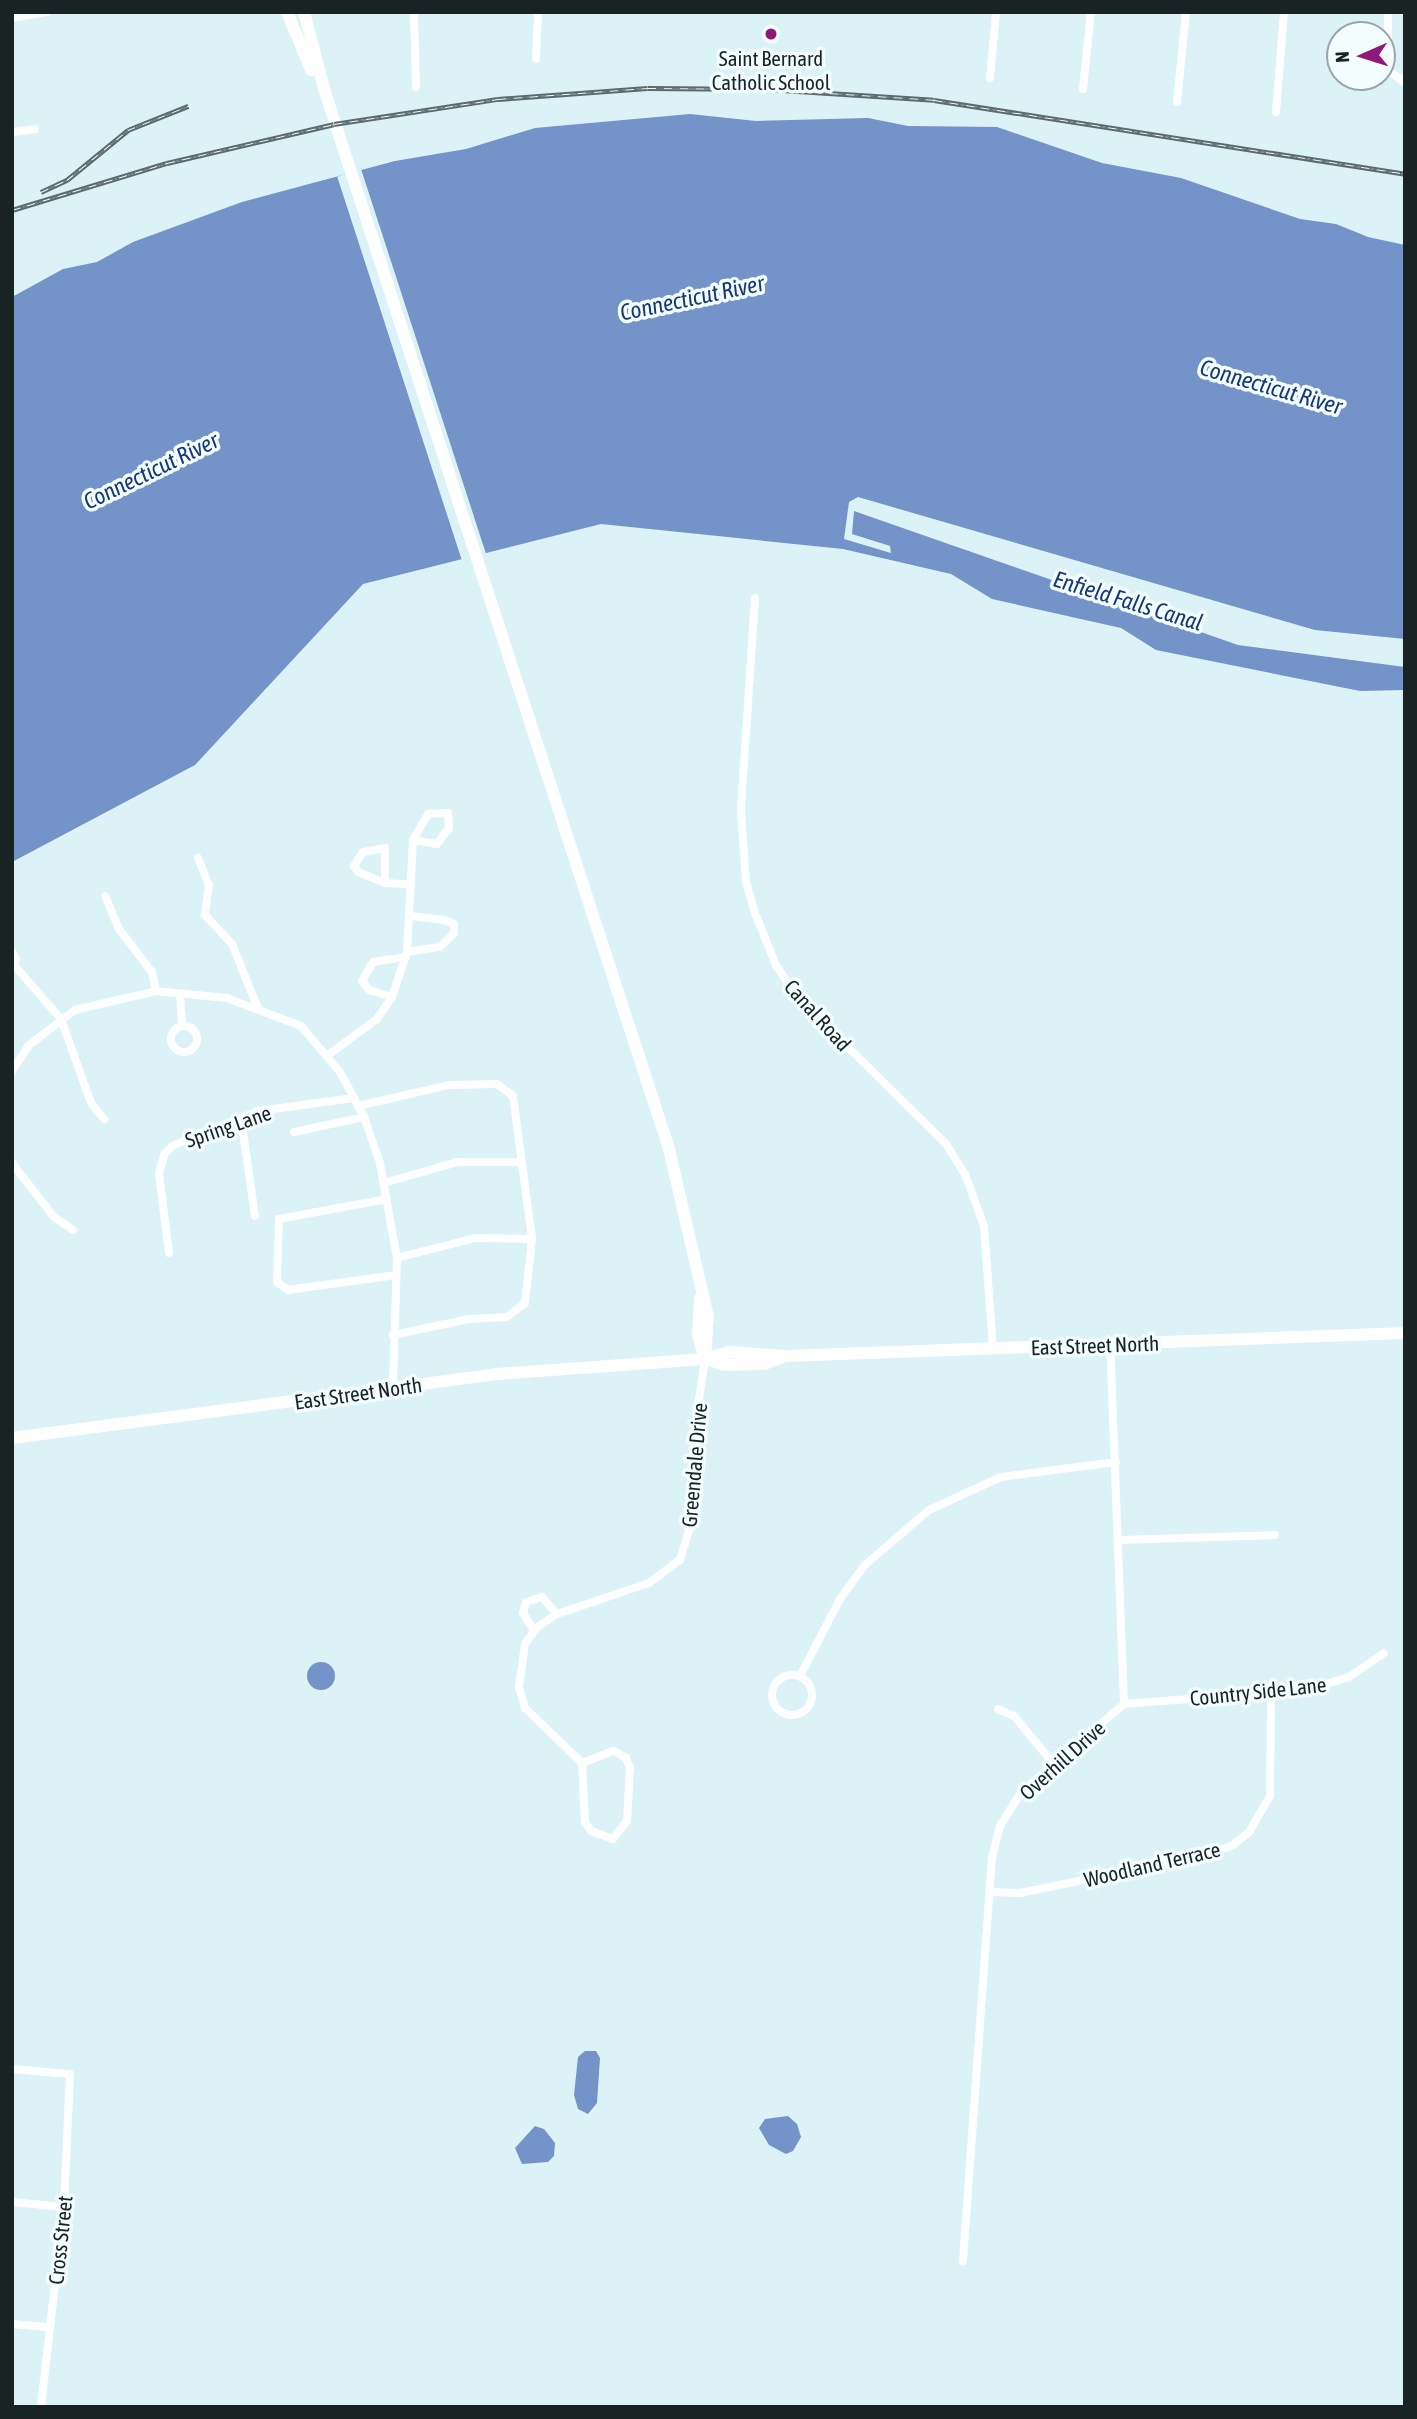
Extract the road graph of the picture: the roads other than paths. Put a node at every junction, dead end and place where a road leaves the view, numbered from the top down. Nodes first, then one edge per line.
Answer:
1 (47, 12) edge
2 (287, 12) edge
3 (304, 12) edge
4 (313, 12) edge
5 (414, 12) edge
6 (538, 12) edge
7 (996, 12) edge
8 (1091, 12) edge
9 (1186, 12) edge
10 (1284, 12) edge
11 (1388, 12) edge
12 (12, 18) edge
13 (311, 43) junction
14 (536, 59) dead end
15 (989, 78) dead end
16 (1405, 83) edge
17 (416, 86) dead end
18 (1083, 89) dead end
19 (326, 95) junction
20 (1177, 102) dead end
21 (1276, 112) dead end
22 (35, 130) dead end
23 (12, 132) edge
24 (755, 598) dead end
25 (413, 840) junction
26 (198, 858) dead end
27 (385, 883) junction
28 (407, 884) junction
29 (105, 896) dead end
30 (410, 916) junction
31 (12, 951) edge
32 (406, 954) junction
33 (13, 966) edge
34 (156, 991) junction
35 (180, 993) junction
36 (392, 997) junction
37 (257, 1006) junction
38 (61, 1019) junction
39 (182, 1026) dead end
40 (328, 1055) junction
41 (12, 1071) edge
42 (354, 1098) junction
43 (358, 1107) junction
44 (364, 1117) junction
45 (241, 1118) junction
46 (104, 1119) dead end
47 (294, 1132) dead end
48 (521, 1162) junction
49 (12, 1163) edge
50 (384, 1183) junction
51 (387, 1199) junction
52 (254, 1216) dead end
53 (73, 1230) dead end
54 (532, 1239) junction
55 (169, 1253) dead end
56 (397, 1258) junction
57 (396, 1275) junction
58 (1405, 1333) edge
59 (393, 1335) junction
60 (1110, 1344) junction
61 (993, 1349) junction
62 (705, 1359) junction
63 (393, 1388) junction
64 (12, 1438) edge
65 (1116, 1462) junction
66 (1275, 1535) dead end
67 (1119, 1540) junction
68 (557, 1614) junction
69 (534, 1631) junction
70 (1384, 1653) dead end
71 (800, 1676) junction
72 (1271, 1693) junction
73 (1124, 1704) junction
74 (998, 1709) dead end
75 (582, 1763) junction
76 (1054, 1763) junction
77 (990, 1892) junction
78 (12, 2069) edge
79 (12, 2202) edge
80 (64, 2207) junction
81 (963, 2261) dead end
82 (12, 2324) edge
83 (50, 2328) junction
84 (40, 2407) edge

1 - 12 street
2 - 19 main road
3 - 13 main road
4 - 13 main road
5 - 17 street
6 - 14 street
7 - 15 street
8 - 18 street
9 - 20 street
10 - 21 street
11 - 16 street
13 - 19 main road
19 - 62 main road
22 - 23 street
24 - 61 street, Canal Road
25 - 25 street
25 - 28 street
26 - 37 street
27 - 27 street
27 - 28 street
28 - 30 street
29 - 34 street
30 - 32 street
30 - 32 street
31 - 33 street
32 - 36 street
32 - 36 street
33 - 38 street
34 - 35 street
34 - 38 street
35 - 37 street
35 - 39 street
36 - 40 street
37 - 40 street
38 - 41 street
38 - 46 street
40 - 42 street
42 - 43 street
42 - 45 street, Spring Lane
43 - 44 street
43 - 48 street
44 - 47 street
44 - 50 street
45 - 52 street
45 - 55 street, Spring Lane
48 - 50 street
48 - 54 street
49 - 53 street
50 - 51 street
51 - 56 street
51 - 57 street
54 - 56 street
54 - 59 street
56 - 57 street
57 - 59 street
58 - 60 main road, East Street North
59 - 63 street
60 - 61 main road, East Street North
60 - 65 street, Overhill Drive
61 - 62 main road, East Street North
62 - 63 main road, East Street North
62 - 68 street, Greendale Drive
63 - 64 main road, East Street North
65 - 67 street, Overhill Drive
65 - 71 street
66 - 67 street
67 - 73 street, Overhill Drive
68 - 69 street, Greendale Drive
68 - 69 street
69 - 75 street
70 - 72 street, Country Side Lane
71 - 71 street
72 - 73 street, Country Side Lane
72 - 77 street, Woodland Terrace
73 - 76 street, Overhill Drive
74 - 76 street
75 - 75 street
76 - 77 street, Overhill Drive
77 - 81 street, Overhill Drive
78 - 80 street, Cross Street
79 - 80 street
80 - 83 street, Cross Street
82 - 83 street
83 - 84 street, Cross Street

